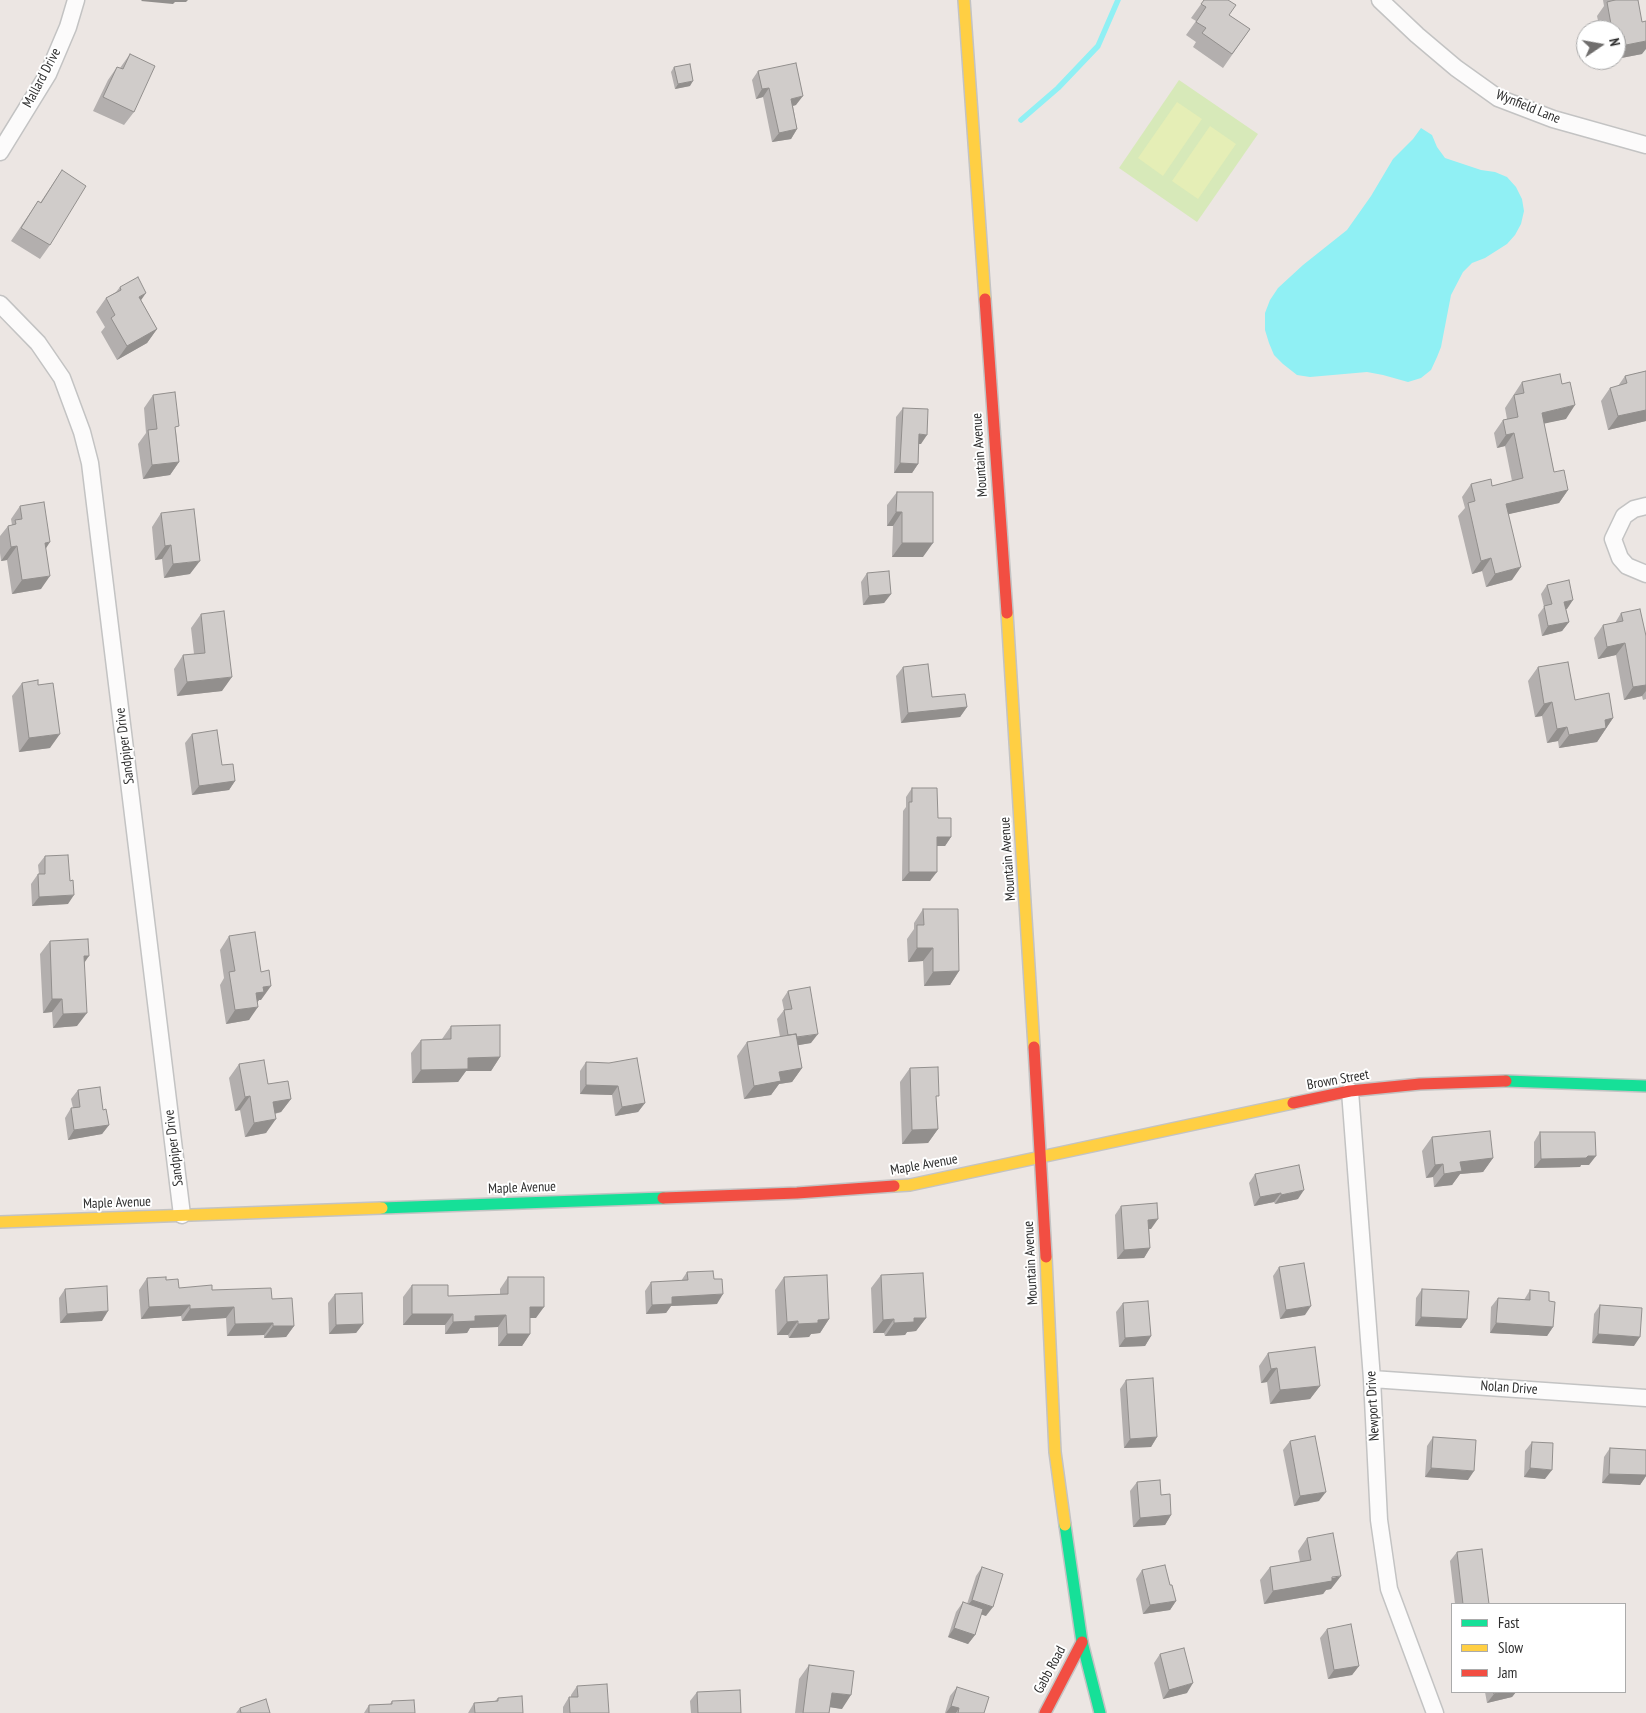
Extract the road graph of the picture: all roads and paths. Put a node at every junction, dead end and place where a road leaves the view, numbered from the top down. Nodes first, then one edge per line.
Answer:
1 (76, 0) edge
2 (964, 0) edge
3 (1380, 0) edge
4 (1646, 146) edge
5 (0, 152) edge
6 (0, 304) edge
7 (1646, 506) edge
8 (1646, 574) edge
9 (1646, 1086) edge
10 (1350, 1091) junction
11 (1041, 1157) junction
12 (182, 1215) junction
13 (0, 1222) edge
14 (1372, 1379) junction
15 (1646, 1398) edge
16 (1082, 1642) junction
17 (1045, 1713) edge
18 (1100, 1713) edge
19 (1435, 1713) edge

1 - 5 street, Mallard Drive
2 - 11 street, Mountain Avenue
3 - 4 street, Wynfield Lane
6 - 12 street, Sandpiper Drive
7 - 8 street
9 - 10 street, Brown Street
10 - 11 street, Brown Street
10 - 14 street, Newport Drive
11 - 12 street, Maple Avenue
11 - 16 street, Mountain Avenue
12 - 13 street, Maple Avenue
14 - 15 street, Nolan Drive
14 - 19 street, Newport Drive
16 - 17 street, Gabb Road
16 - 18 street, Mountain Avenue

